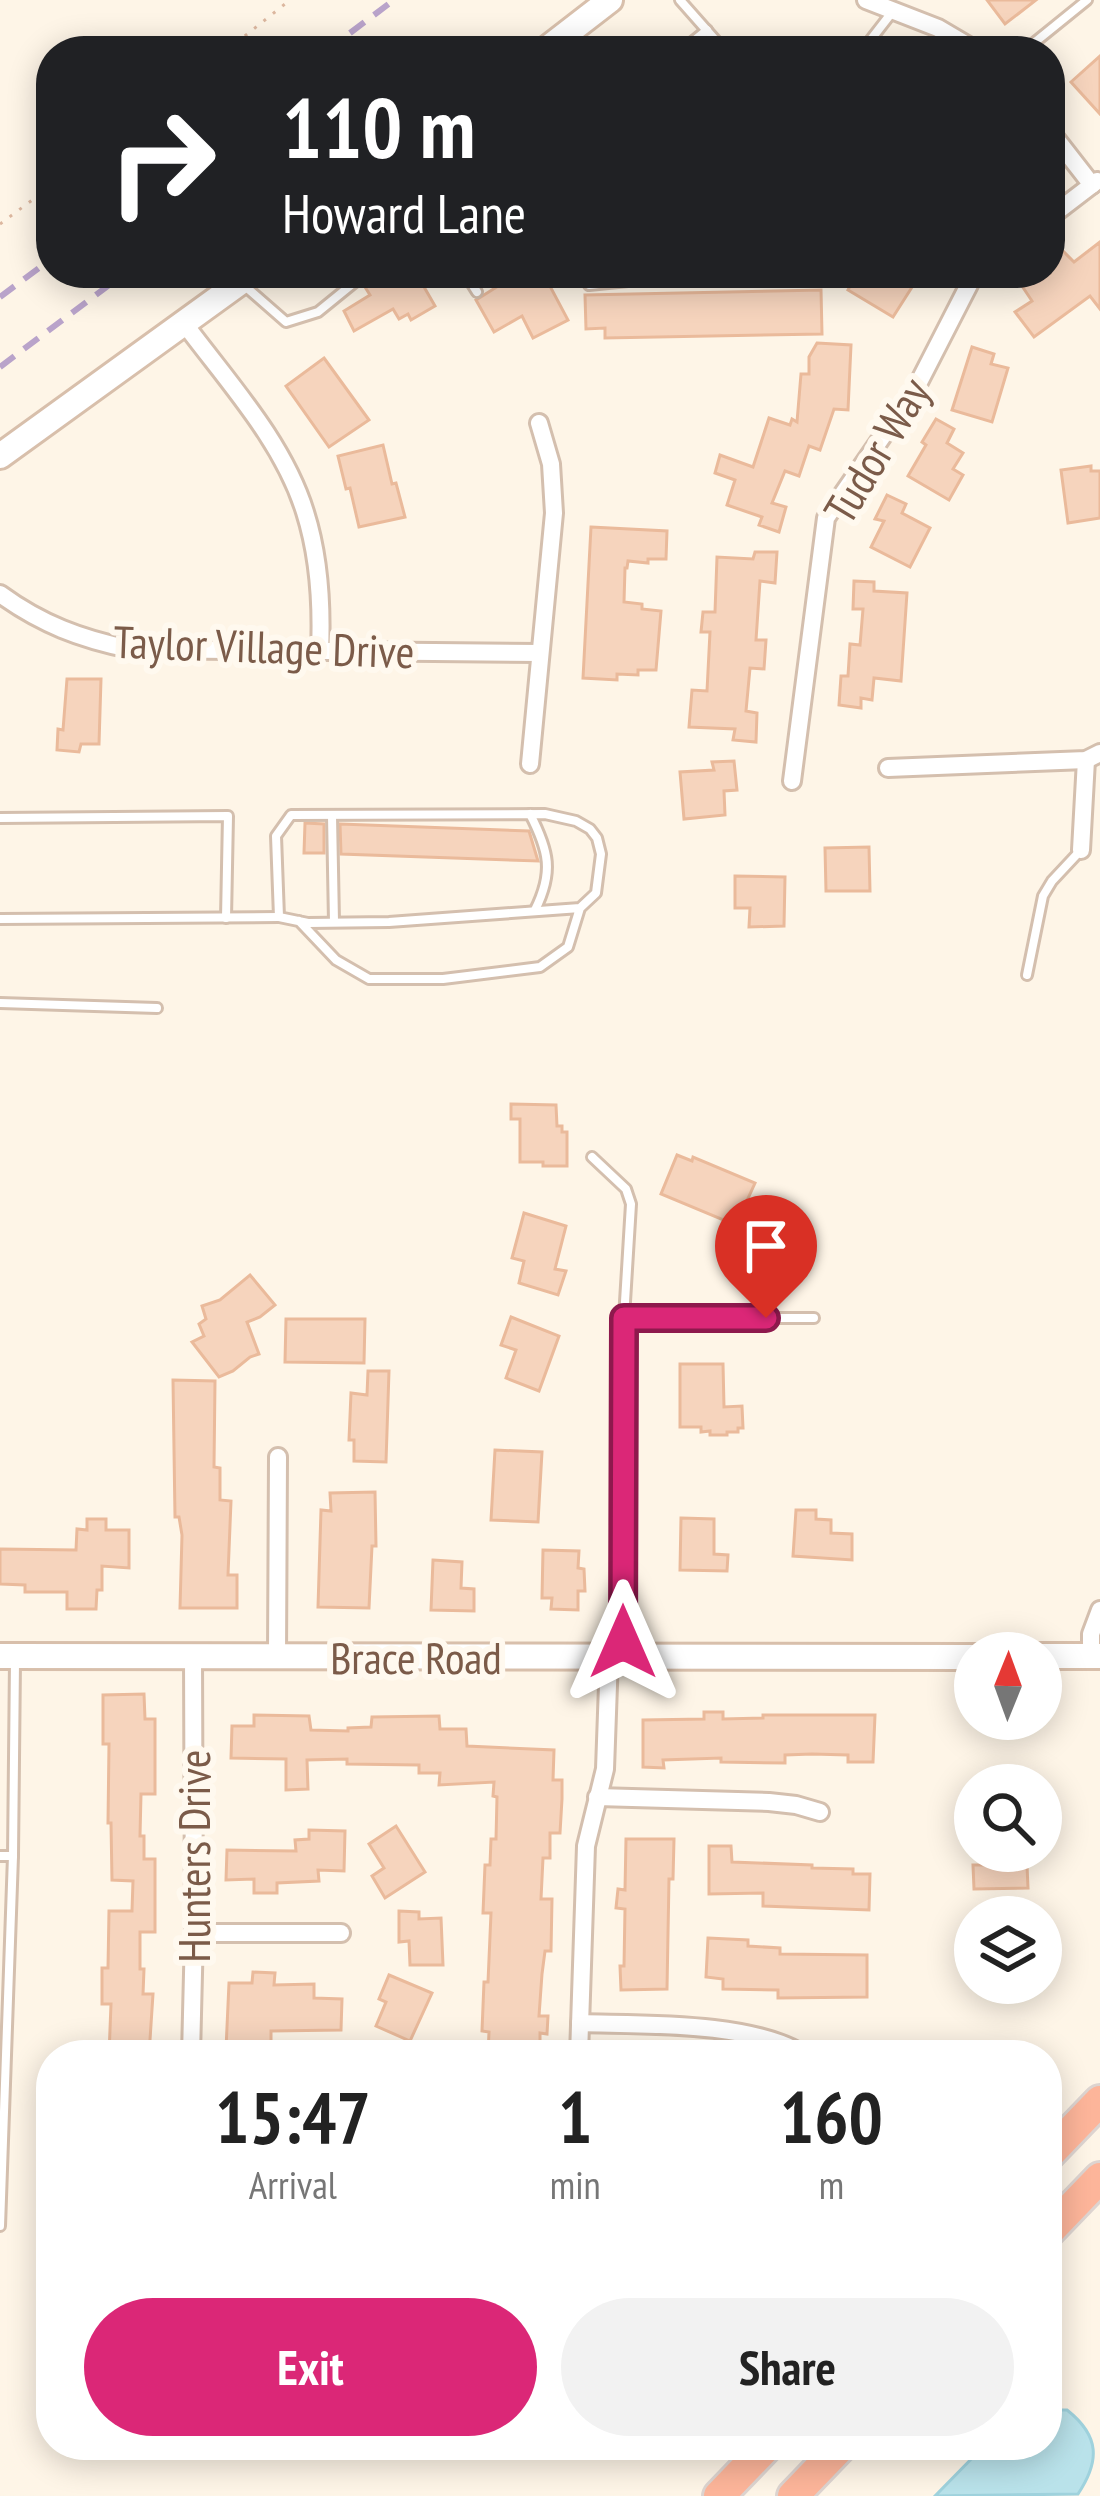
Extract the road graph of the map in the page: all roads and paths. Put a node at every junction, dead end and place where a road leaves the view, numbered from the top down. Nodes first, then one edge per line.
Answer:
1 (290, 0) edge
2 (610, 0) edge
3 (680, 0) edge
4 (866, 0) edge
5 (1088, 0) edge
6 (893, 11) junction
7 (706, 30) junction
8 (245, 36) edge
9 (563, 36) edge
10 (699, 36) edge
11 (711, 36) edge
12 (874, 36) edge
13 (952, 36) edge
14 (1043, 36) edge
15 (1065, 148) edge
16 (1096, 182) edge
17 (36, 197) edge
18 (1065, 206) edge
19 (0, 224) edge
20 (233, 288) edge
21 (256, 288) edge
22 (348, 288) edge
23 (474, 288) edge
24 (967, 288) edge
25 (477, 292) dead end
26 (184, 323) junction
27 (539, 423) dead end
28 (0, 456) edge
29 (0, 594) edge
30 (320, 651) junction
31 (540, 653) junction
32 (1093, 757) edge
33 (530, 764) dead end
34 (888, 768) dead end
35 (792, 781) dead end
36 (530, 814) junction
37 (332, 815) junction
38 (0, 818) edge
39 (1081, 850) joint
40 (580, 908) junction
41 (535, 910) junction
42 (279, 917) junction
43 (226, 918) junction
44 (0, 919) edge
45 (299, 921) junction
46 (334, 922) junction
47 (1027, 975) dead end
48 (0, 1003) edge
49 (157, 1008) dead end
50 (592, 1157) dead end
51 (624, 1318) junction
52 (814, 1318) dead end
53 (278, 1457) dead end
54 (1100, 1610) edge
55 (8, 1656) edge
56 (194, 1656) junction
57 (1062, 1656) edge
58 (1096, 1656) edge
59 (277, 1657) junction
60 (616, 1657) junction
61 (954, 1657) edge
62 (597, 1797) junction
63 (820, 1812) dead end
64 (0, 1856) edge
65 (14, 1856) junction
66 (194, 1933) junction
67 (341, 1933) dead end
68 (580, 2024) junction
69 (191, 2040) edge
70 (579, 2040) edge
71 (772, 2040) edge
72 (1100, 2101) edge
73 (1062, 2140) edge
74 (1100, 2178) edge
75 (0, 2210) edge
76 (1062, 2217) edge
77 (0, 2226) edge
78 (754, 2460) edge
79 (828, 2460) edge
80 (719, 2496) edge
81 (793, 2496) edge

1 - 8 path
2 - 9 street
3 - 7 lane
4 - 6 street
5 - 14 lane
6 - 12 lane
6 - 13 street
7 - 10 lane
7 - 11 lane
15 - 16 street
16 - 18 street
17 - 19 path
20 - 26 street
21 - 22 lane
23 - 25 lane
24 - 35 street, Tudor Way
26 - 28 street
26 - 30 street
27 - 31 street
29 - 30 street, Taylor Village Drive
30 - 31 street, Taylor Village Drive
31 - 33 street
32 - 34 street
32 - 39 street
36 - 37 lane
36 - 40 lane
36 - 41 lane
37 - 42 lane
37 - 46 lane
38 - 43 lane
39 - 47 lane
40 - 41 lane
40 - 45 lane
41 - 46 lane
42 - 43 lane
42 - 45 lane
43 - 44 lane
45 - 46 lane
48 - 49 lane
50 - 51 lane
51 - 52 lane
51 - 60 lane
53 - 59 street
54 - 58 street
55 - 56 street, Brace Road
55 - 65 lane
56 - 59 street, Brace Road
56 - 66 street, Hunters Drive
57 - 58 street
59 - 60 street, Brace Road
60 - 61 street, Brace Road
60 - 62 street
62 - 63 street
62 - 68 street
64 - 65 lane
65 - 75 lane
66 - 67 street
66 - 69 street, Hunters Drive
68 - 70 street
68 - 71 street
72 - 73 highway
74 - 76 highway
75 - 77 lane
78 - 80 highway
79 - 81 highway

